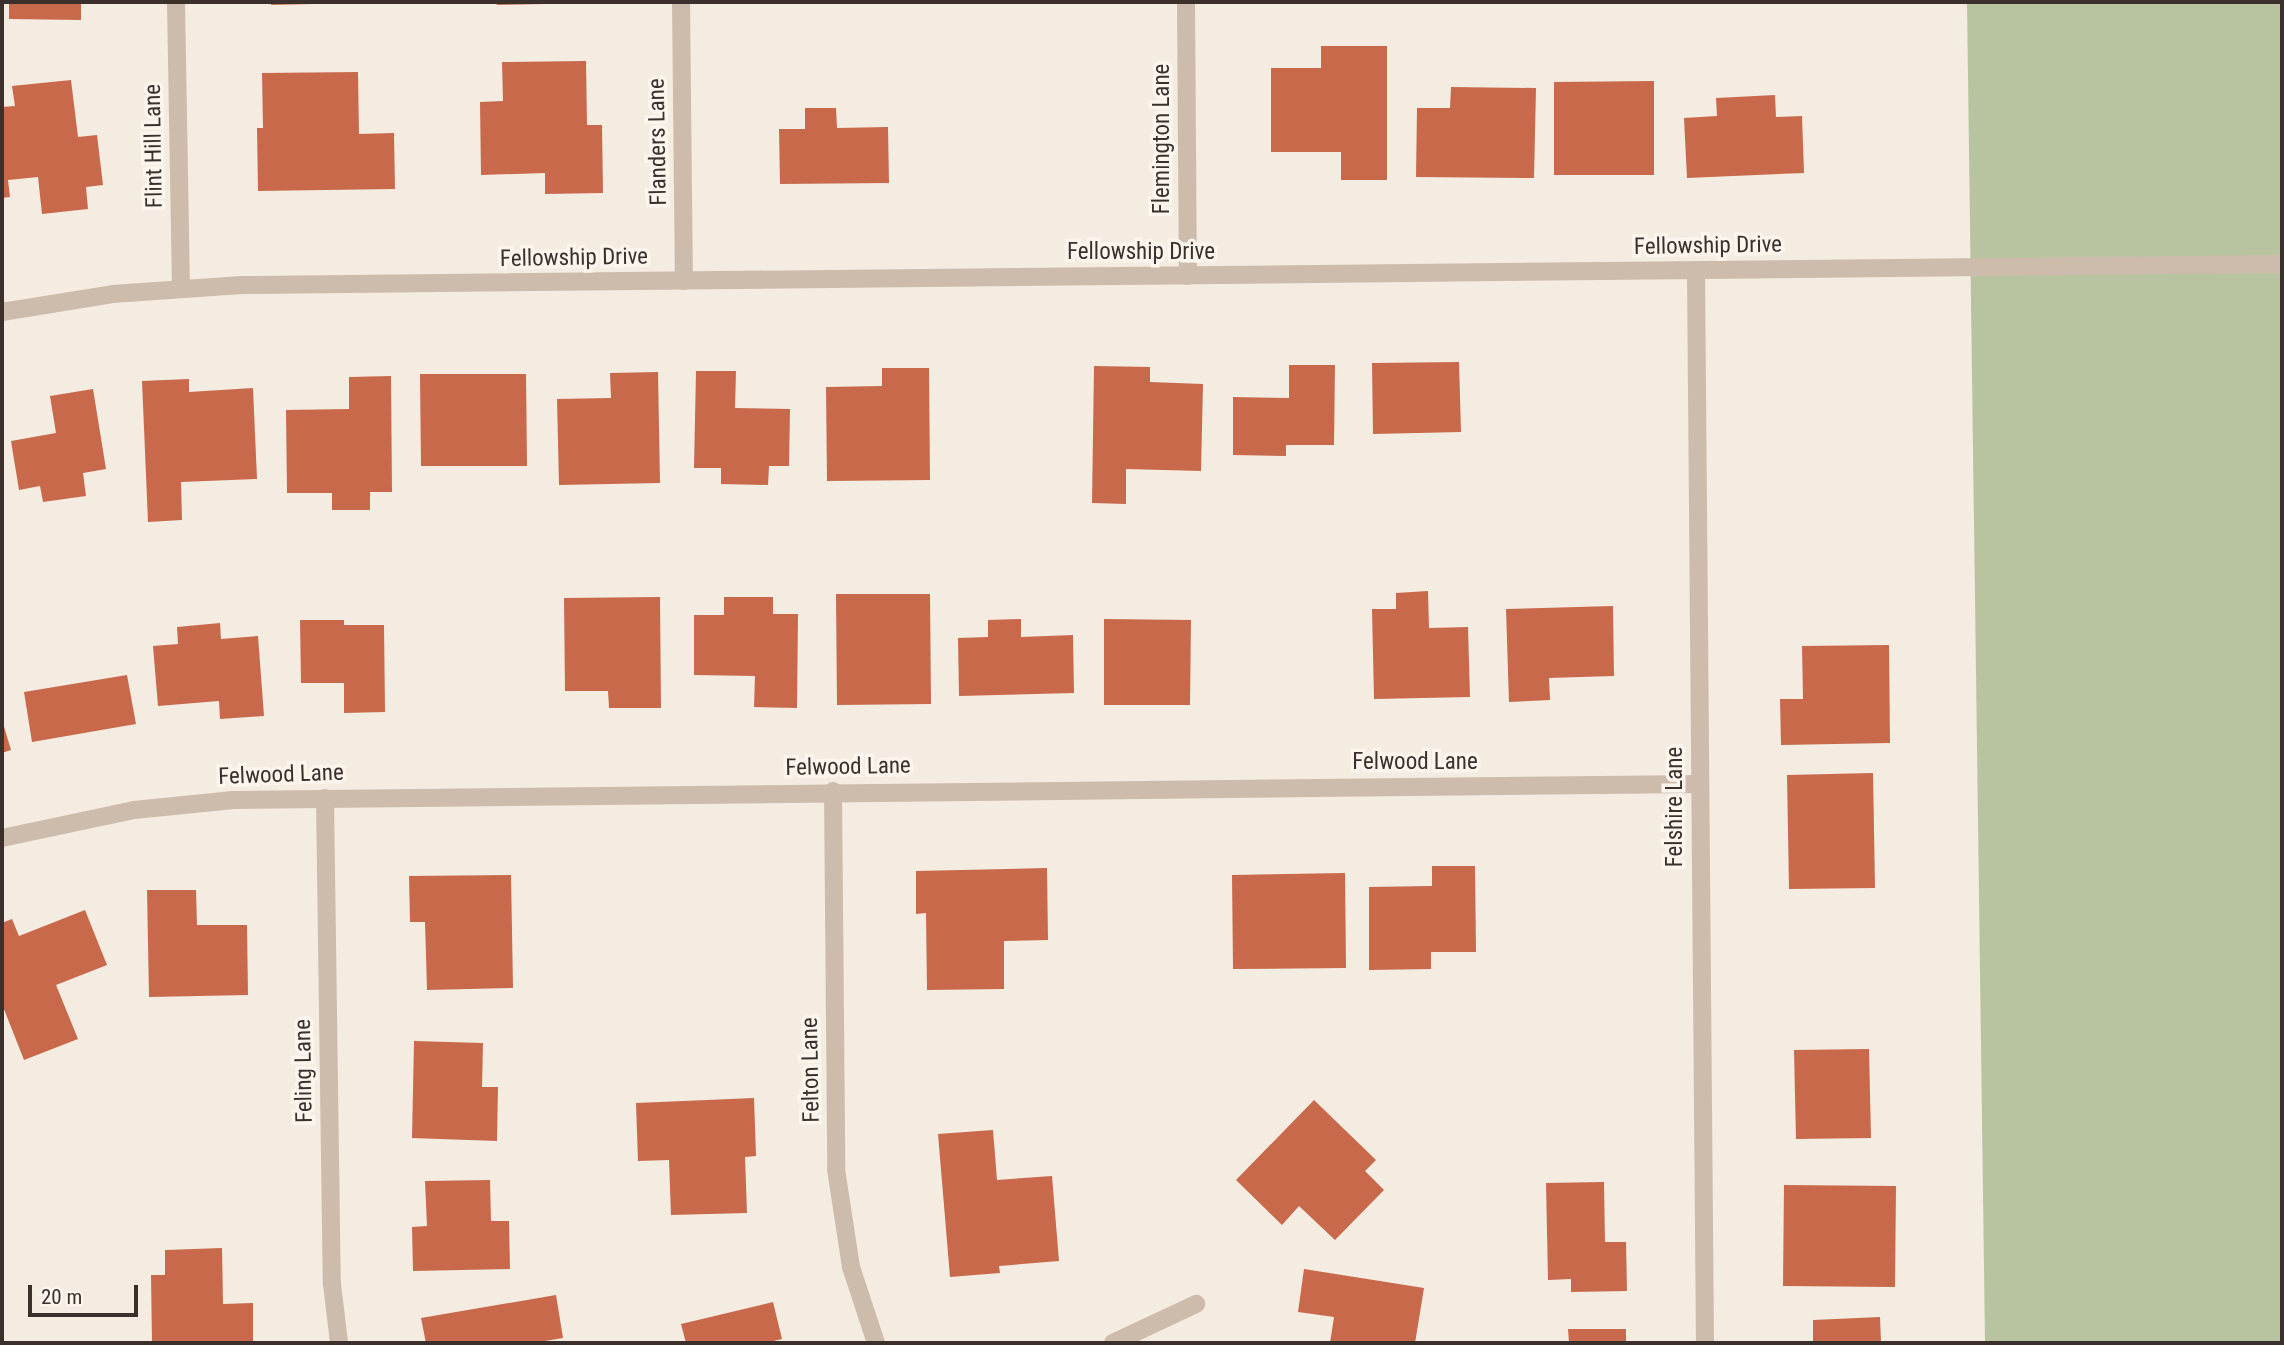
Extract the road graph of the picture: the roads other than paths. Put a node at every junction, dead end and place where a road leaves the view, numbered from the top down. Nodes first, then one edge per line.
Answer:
1 (176, 2) edge
2 (681, 2) edge
3 (1186, 2) edge
4 (2282, 264) edge
5 (1696, 271) junction
6 (1188, 276) junction
7 (684, 281) junction
8 (181, 289) junction
9 (2, 312) edge
10 (1699, 784) junction
11 (833, 791) junction
12 (325, 798) junction
13 (2, 838) edge
14 (1196, 1304) dead end
15 (339, 1343) edge
16 (876, 1343) edge
17 (1113, 1343) edge
18 (1704, 1343) edge

1 - 8 street, Flint Hill Lane
2 - 7 street, Flanders Lane
3 - 6 street, Flemington Lane
4 - 5 street, Fellowship Drive
5 - 6 street, Fellowship Drive
5 - 10 street, Felshire Lane
6 - 7 street, Fellowship Drive
7 - 8 street, Fellowship Drive
8 - 9 street, Fellowship Drive
10 - 11 street, Felwood Lane
10 - 18 street, Felshire Lane
11 - 12 street, Felwood Lane
11 - 16 street, Felton Lane
12 - 13 street, Felwood Lane
12 - 15 street, Feling Lane
14 - 17 street

